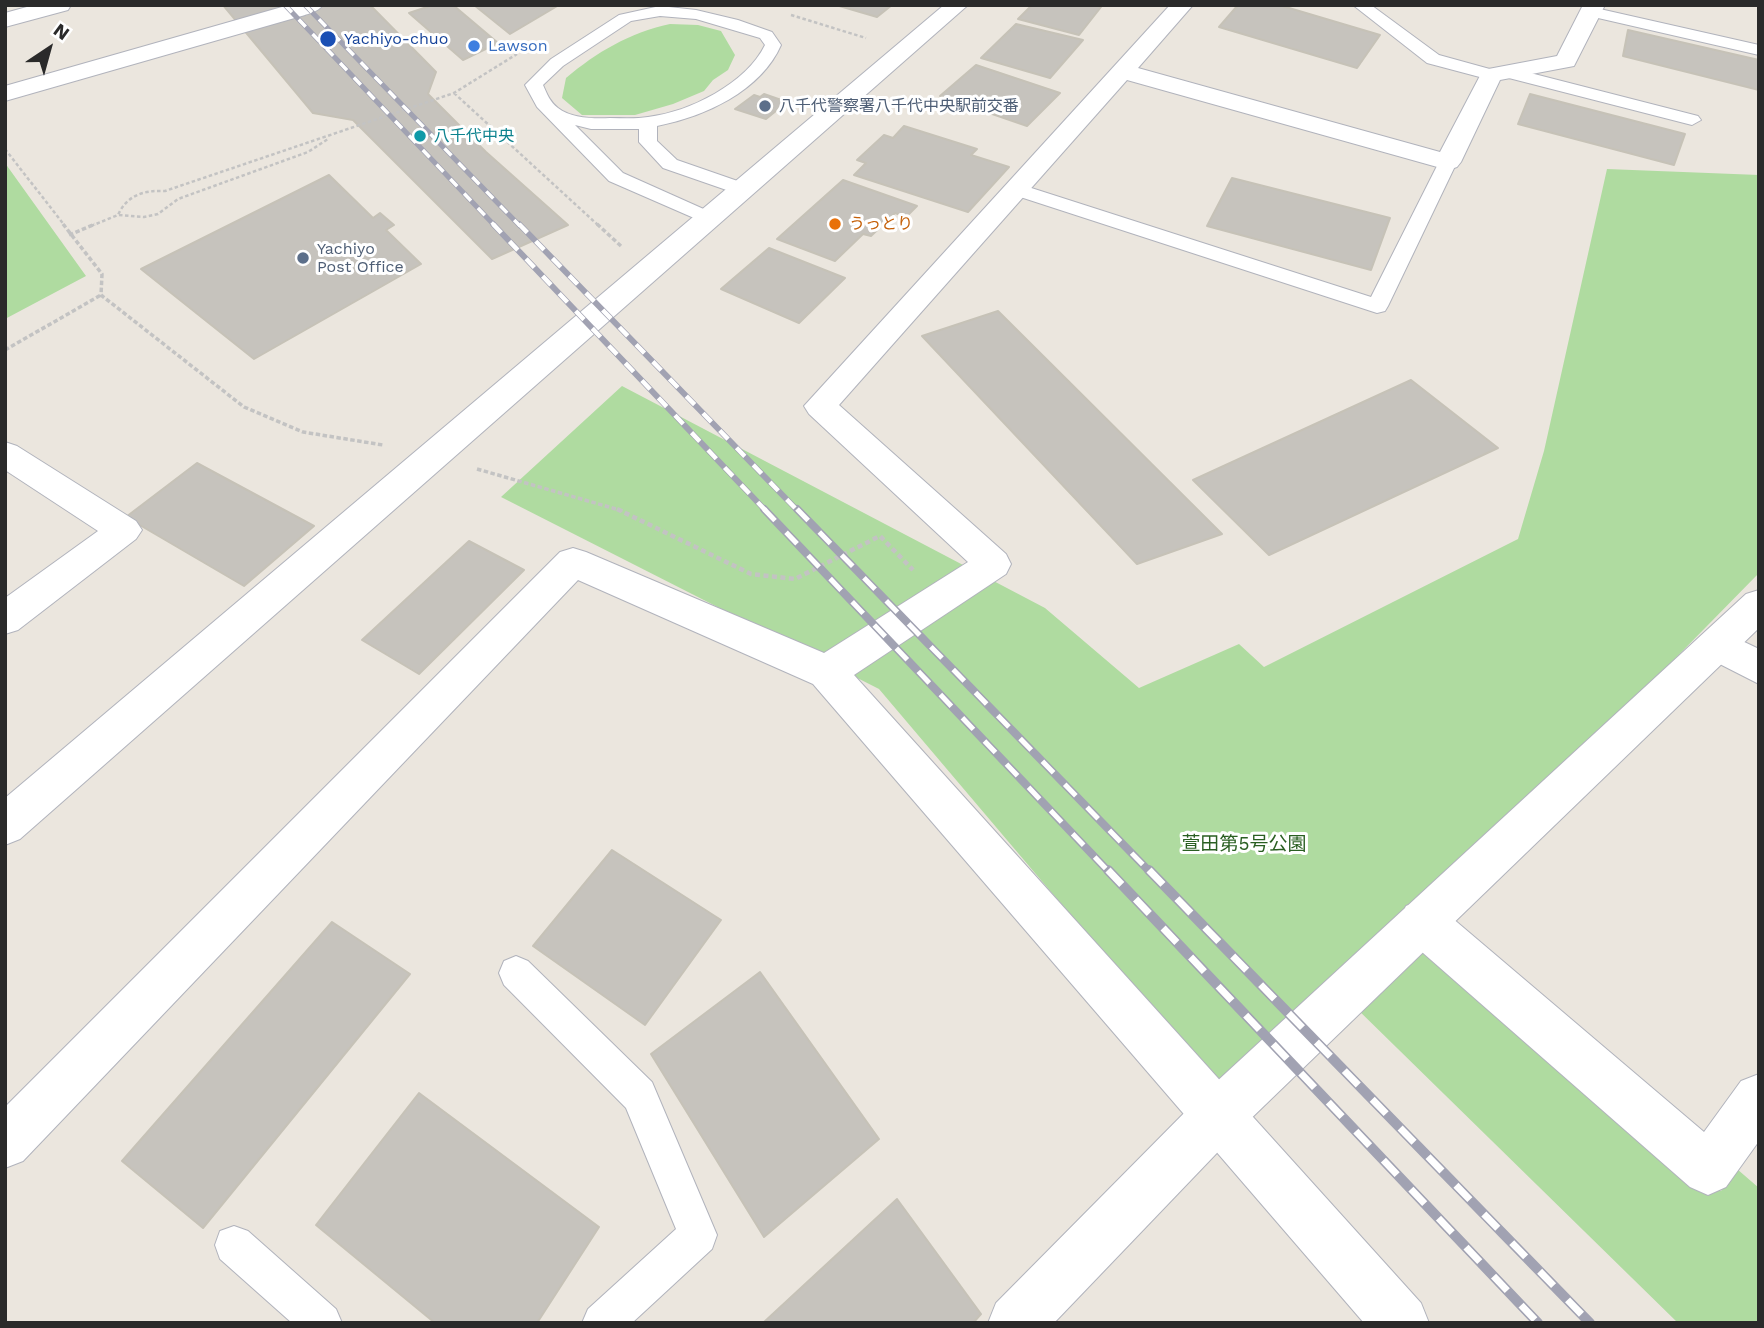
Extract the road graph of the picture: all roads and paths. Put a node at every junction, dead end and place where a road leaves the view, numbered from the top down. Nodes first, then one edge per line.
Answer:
1 (60, 5) edge
2 (957, 5) edge
3 (1182, 5) edge
4 (1361, 5) edge
5 (304, 8) edge
6 (1593, 9) edge
7 (786, 13) dead end
8 (5, 20) edge
9 (878, 41) dead end
10 (1759, 50) edge
11 (1121, 71) junction
12 (1499, 74) junction
13 (5, 94) edge
14 (390, 106) dead end
15 (397, 113) junction
16 (554, 114) junction
17 (1692, 120) dead end
18 (648, 123) junction
19 (332, 136) junction
20 (5, 149) edge
21 (1448, 162) junction
22 (1015, 189) junction
23 (744, 190) junction
24 (118, 215) junction
25 (710, 219) junction
26 (69, 235) junction
27 (623, 248) dead end
28 (100, 295) junction
29 (5, 350) edge
30 (373, 443) dead end
31 (5, 454) edge
32 (466, 466) dead end
33 (940, 598) junction
34 (1759, 605) edge
35 (5, 619) edge
36 (1717, 645) junction
37 (1759, 668) edge
38 (827, 672) junction
39 (5, 825) edge
40 (1422, 922) junction
41 (516, 973) dead end
42 (1759, 1099) edge
43 (1219, 1114) junction
44 (5, 1143) edge
45 (234, 1245) dead end
46 (322, 1323) edge
47 (602, 1323) edge
48 (1016, 1323) edge
49 (1401, 1323) edge

1 - 8 street
2 - 23 street
3 - 11 street
4 - 12 lane
5 - 13 street
6 - 10 lane
6 - 12 street
7 - 9 path
11 - 21 street
11 - 22 street
12 - 17 lane
12 - 21 street
14 - 15 path
15 - 19 path
15 - 27 path
16 - 18 lane
16 - 18 lane
16 - 25 lane
18 - 23 lane
19 - 24 path
19 - 24 path
20 - 26 path
21 - 22 lane
22 - 33 street
23 - 25 street
24 - 26 path
25 - 39 street
26 - 28 path
28 - 29 path
28 - 30 path
31 - 35 street
32 - 33 path
33 - 38 street
34 - 36 street
36 - 37 street
36 - 40 street
38 - 43 street
38 - 44 street
40 - 42 street
40 - 43 street
41 - 47 lane
43 - 48 street
43 - 49 street
45 - 46 lane

